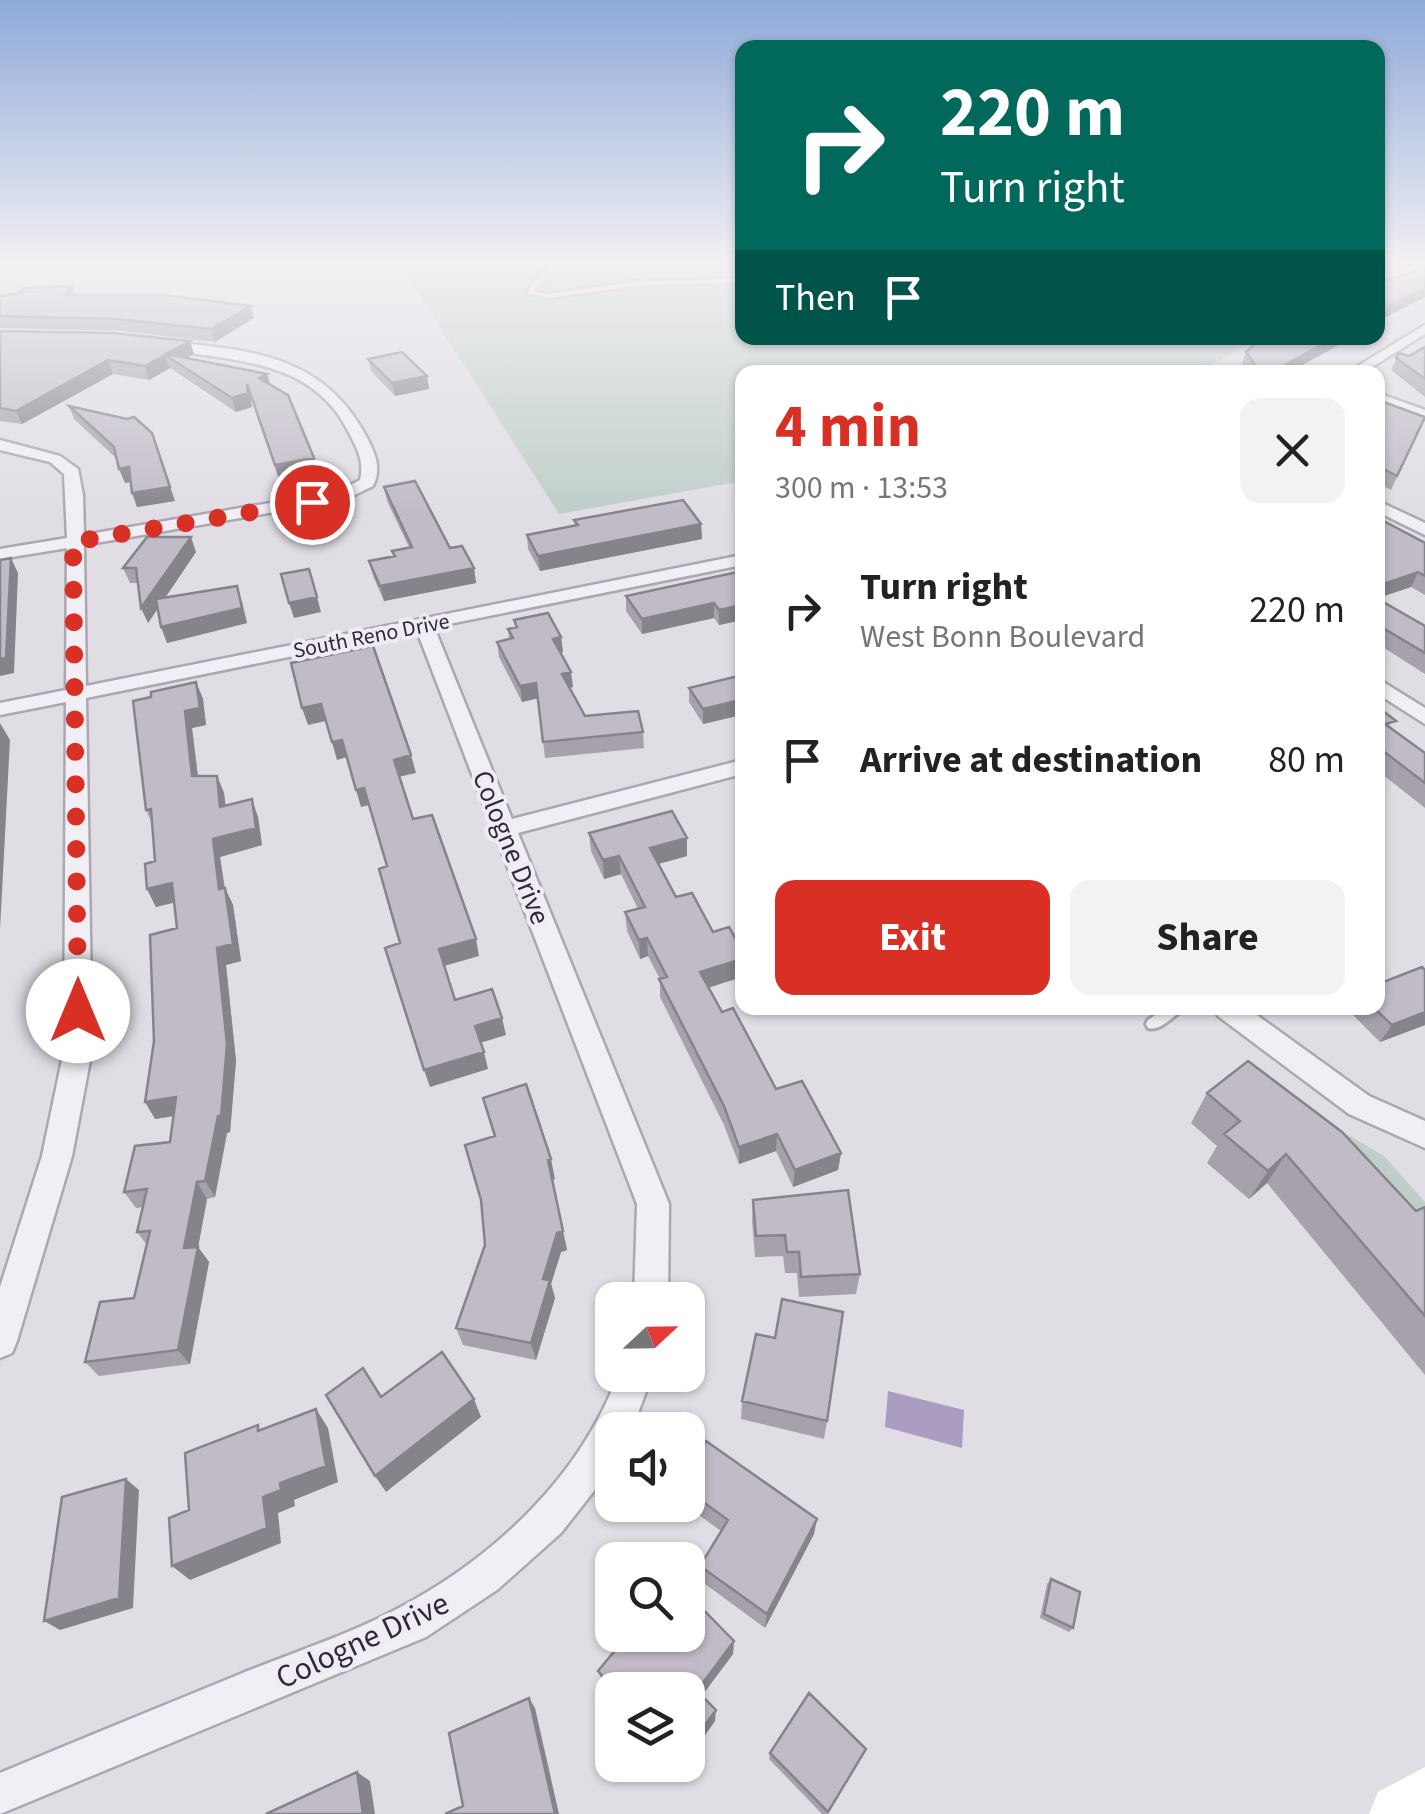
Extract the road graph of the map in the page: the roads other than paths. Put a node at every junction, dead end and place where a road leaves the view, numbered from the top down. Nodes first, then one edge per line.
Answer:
1 (162, 346) edge
2 (1398, 346) edge
3 (1366, 365) edge
4 (1385, 400) edge
5 (1425, 415) edge
6 (0, 444) edge
7 (1385, 510) edge
8 (1425, 530) edge
9 (73, 542) junction
10 (0, 554) edge
11 (735, 561) edge
12 (424, 625) junction
13 (1385, 689) edge
14 (76, 694) junction
15 (0, 709) edge
16 (1425, 718) edge
17 (735, 769) edge
18 (505, 828) junction
19 (1165, 1015) edge
20 (1237, 1015) edge
21 (1152, 1024) dead end
22 (1425, 1136) edge
23 (651, 1282) edge
24 (0, 1341) edge
25 (628, 1392) edge
26 (0, 1795) edge
27 (1425, 1798) edge
28 (1400, 1814) edge

1 - 9 street
2 - 3 street
4 - 5 street
6 - 9 street
7 - 8 street
9 - 10 street
9 - 14 street
11 - 12 street, South Reno Drive
12 - 14 street, South Reno Drive
12 - 18 street, Cologne Drive
13 - 16 street
14 - 15 street, South Reno Drive
14 - 24 street
17 - 18 street
18 - 23 street, Cologne Drive
19 - 21 lane
20 - 22 street
25 - 26 street, Cologne Drive
27 - 28 street

